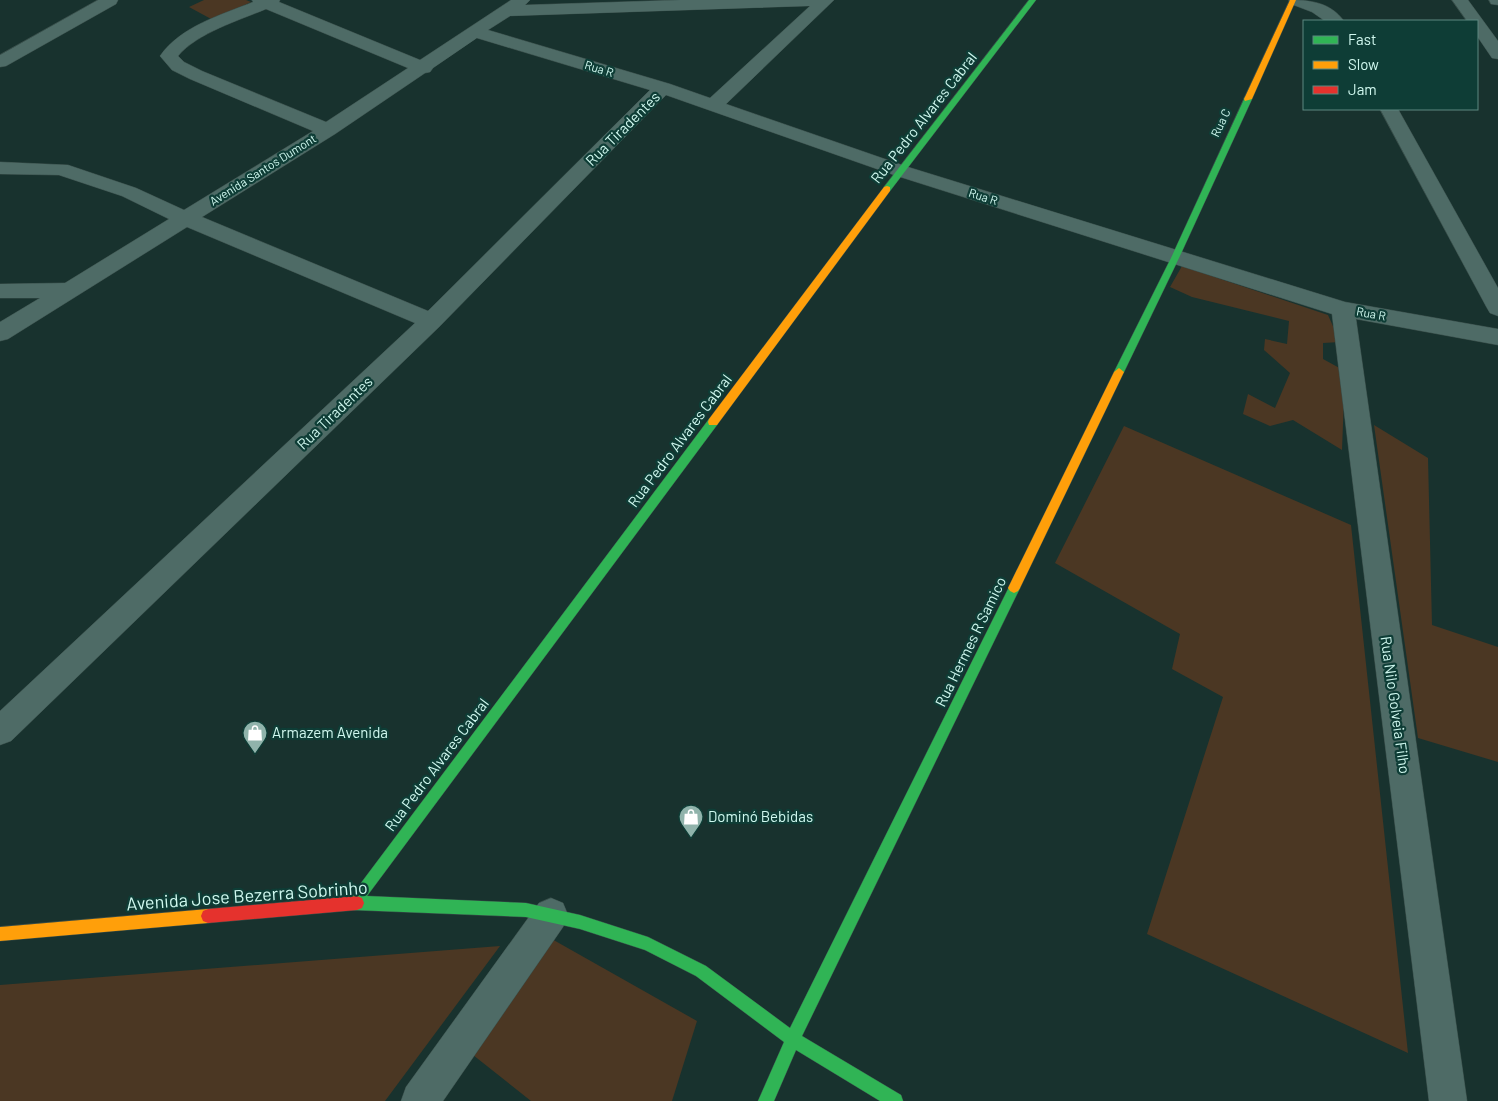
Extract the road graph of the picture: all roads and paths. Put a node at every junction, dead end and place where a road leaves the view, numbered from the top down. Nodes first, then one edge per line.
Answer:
1 (110, 0) edge
2 (522, 0) edge
3 (826, 0) edge
4 (1033, 0) edge
5 (1295, 0) edge
6 (1460, 0) edge
7 (266, 1) edge
8 (506, 11) junction
9 (1334, 20) edge
10 (1474, 20) edge
11 (1478, 26) edge
12 (475, 32) junction
13 (1498, 54) edge
14 (0, 62) edge
15 (424, 68) junction
16 (663, 88) junction
17 (714, 105) junction
18 (1390, 110) edge
19 (328, 130) junction
20 (0, 168) edge
21 (901, 171) junction
22 (185, 218) junction
23 (1175, 258) junction
24 (70, 290) junction
25 (0, 291) edge
26 (1498, 308) edge
27 (1342, 309) junction
28 (431, 321) junction
29 (0, 333) edge
30 (1498, 337) edge
31 (0, 731) edge
32 (352, 903) junction
33 (551, 916) junction
34 (0, 934) edge
35 (793, 1039) junction
36 (420, 1101) edge
37 (766, 1101) edge
38 (895, 1101) edge
39 (1448, 1101) edge

1 - 14 street
2 - 8 street, Avenida Santos Dumont
3 - 8 street
3 - 17 street
4 - 21 street, Rua Pedro Alvares Cabral
5 - 9 street
5 - 23 street, Rua C
6 - 10 street
7 - 15 street
7 - 19 street
8 - 12 street, Avenida Santos Dumont
11 - 13 street
12 - 15 street, Avenida Santos Dumont
12 - 16 street, Rua R
15 - 19 street, Avenida Santos Dumont
16 - 17 street, Rua R
16 - 28 street, Rua Tiradentes
17 - 21 street, Rua R
18 - 26 street
19 - 22 street, Avenida Santos Dumont
20 - 22 street
21 - 23 street, Rua R
21 - 32 street, Rua Pedro Alvares Cabral
22 - 24 street, Avenida Santos Dumont
22 - 28 street
23 - 27 street, Rua R
23 - 35 street, Rua Hermes R Samico
24 - 25 street
24 - 29 street, Avenida Santos Dumont
27 - 30 street, Rua R
27 - 39 street, Rua Nilo Golveia Filho
28 - 31 street, Rua Tiradentes
32 - 33 street, Avenida Jose Bezerra Sobrinho
32 - 34 street, Avenida Jose Bezerra Sobrinho
33 - 35 street, Avenida Jose Bezerra Sobrinho
33 - 36 street
35 - 37 street, Rua Hermes R Samico
35 - 38 street, Avenida Jose Bezerra Sobrinho

